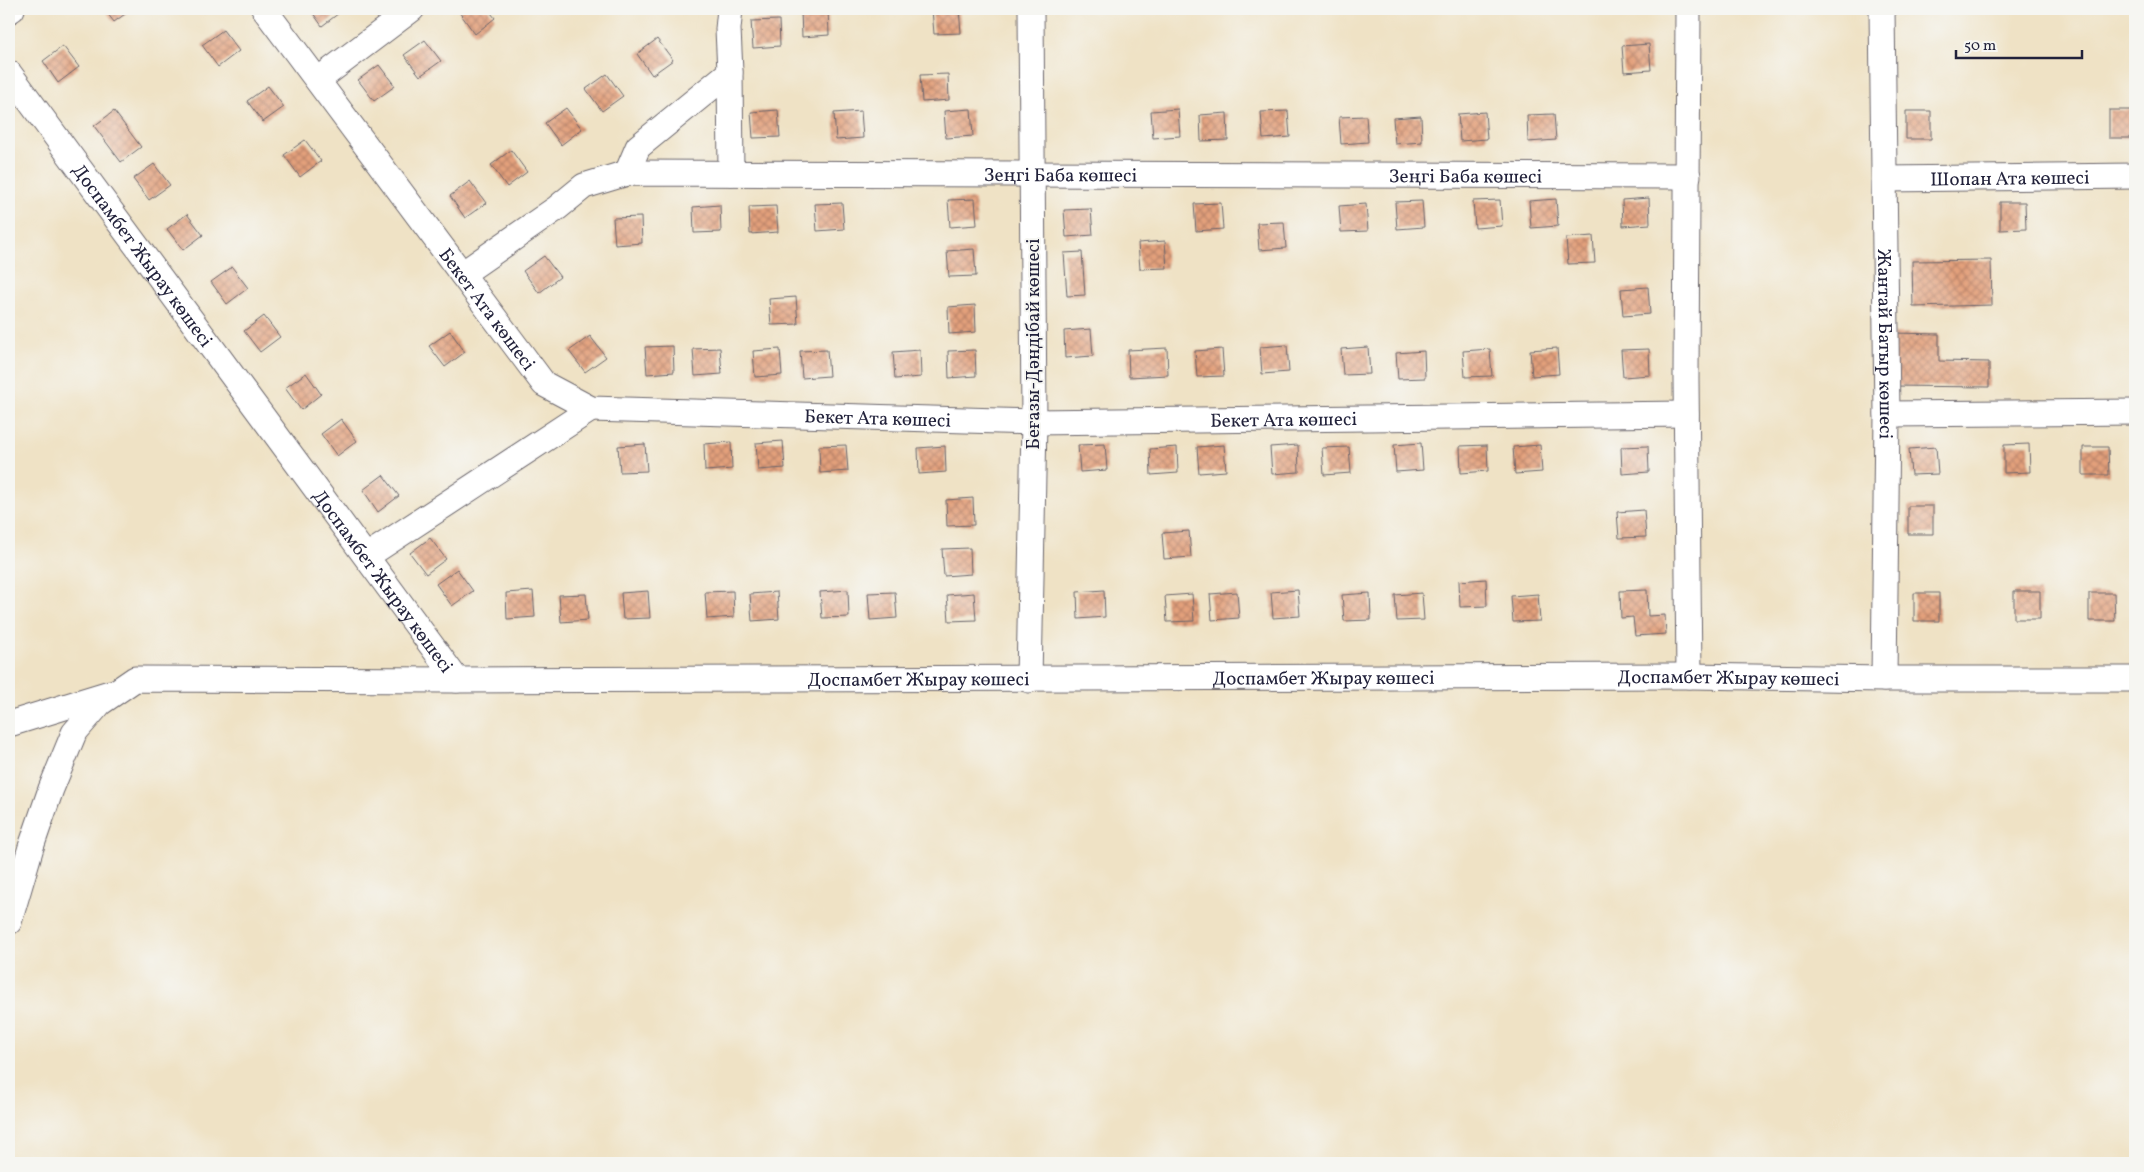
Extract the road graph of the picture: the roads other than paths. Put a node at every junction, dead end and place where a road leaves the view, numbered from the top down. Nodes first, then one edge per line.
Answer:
1 (12, 9) edge
2 (264, 9) edge
3 (412, 9) edge
4 (730, 9) edge
5 (1031, 9) edge
6 (1688, 9) edge
7 (1882, 9) edge
8 (9, 11) edge
9 (730, 72) junction
10 (9, 73) edge
11 (318, 80) junction
12 (627, 173) junction
13 (731, 173) junction
14 (1031, 173) junction
15 (1688, 176) junction
16 (2135, 176) edge
17 (1884, 179) junction
18 (462, 274) junction
19 (591, 409) junction
20 (2135, 412) edge
21 (1686, 414) junction
22 (1887, 414) junction
23 (1034, 422) junction
24 (367, 556) junction
25 (1689, 676) junction
26 (2135, 679) edge
27 (457, 680) junction
28 (1030, 680) junction
29 (1884, 680) junction
30 (117, 691) junction
31 (9, 724) edge
32 (9, 922) edge

1 - 8 street
2 - 11 street, Бекет Ата көшесі
3 - 11 street
4 - 9 street
5 - 14 street, Беғазы-Дәндібай көшесі
6 - 15 street
7 - 17 street, Жантай Батыр көшесі
9 - 12 street
9 - 13 street
10 - 24 street, Доспамбет Жырау көшесі
11 - 18 street, Бекет Ата көшесі
12 - 13 street, Зеңгі Баба көшесі
12 - 18 street, Зеңгі Баба көшесі
13 - 14 street, Зеңгі Баба көшесі
14 - 15 street, Зеңгі Баба көшесі
14 - 23 street, Беғазы-Дәндібай көшесі
15 - 21 street
16 - 17 street, Шопан Ата көшесі
17 - 22 street, Жантай Батыр көшесі
18 - 19 street, Бекет Ата көшесі
19 - 23 street, Бекет Ата көшесі
19 - 24 street
20 - 22 street
21 - 23 street, Бекет Ата көшесі
21 - 25 street
22 - 29 street, Жантай Батыр көшесі
23 - 28 street, Беғазы-Дәндібай көшесі
24 - 27 street, Доспамбет Жырау көшесі
25 - 28 street, Доспамбет Жырау көшесі
25 - 29 street, Доспамбет Жырау көшесі
26 - 29 street, Доспамбет Жырау көшесі
27 - 28 street, Доспамбет Жырау көшесі
27 - 30 street
30 - 31 street
30 - 32 street

